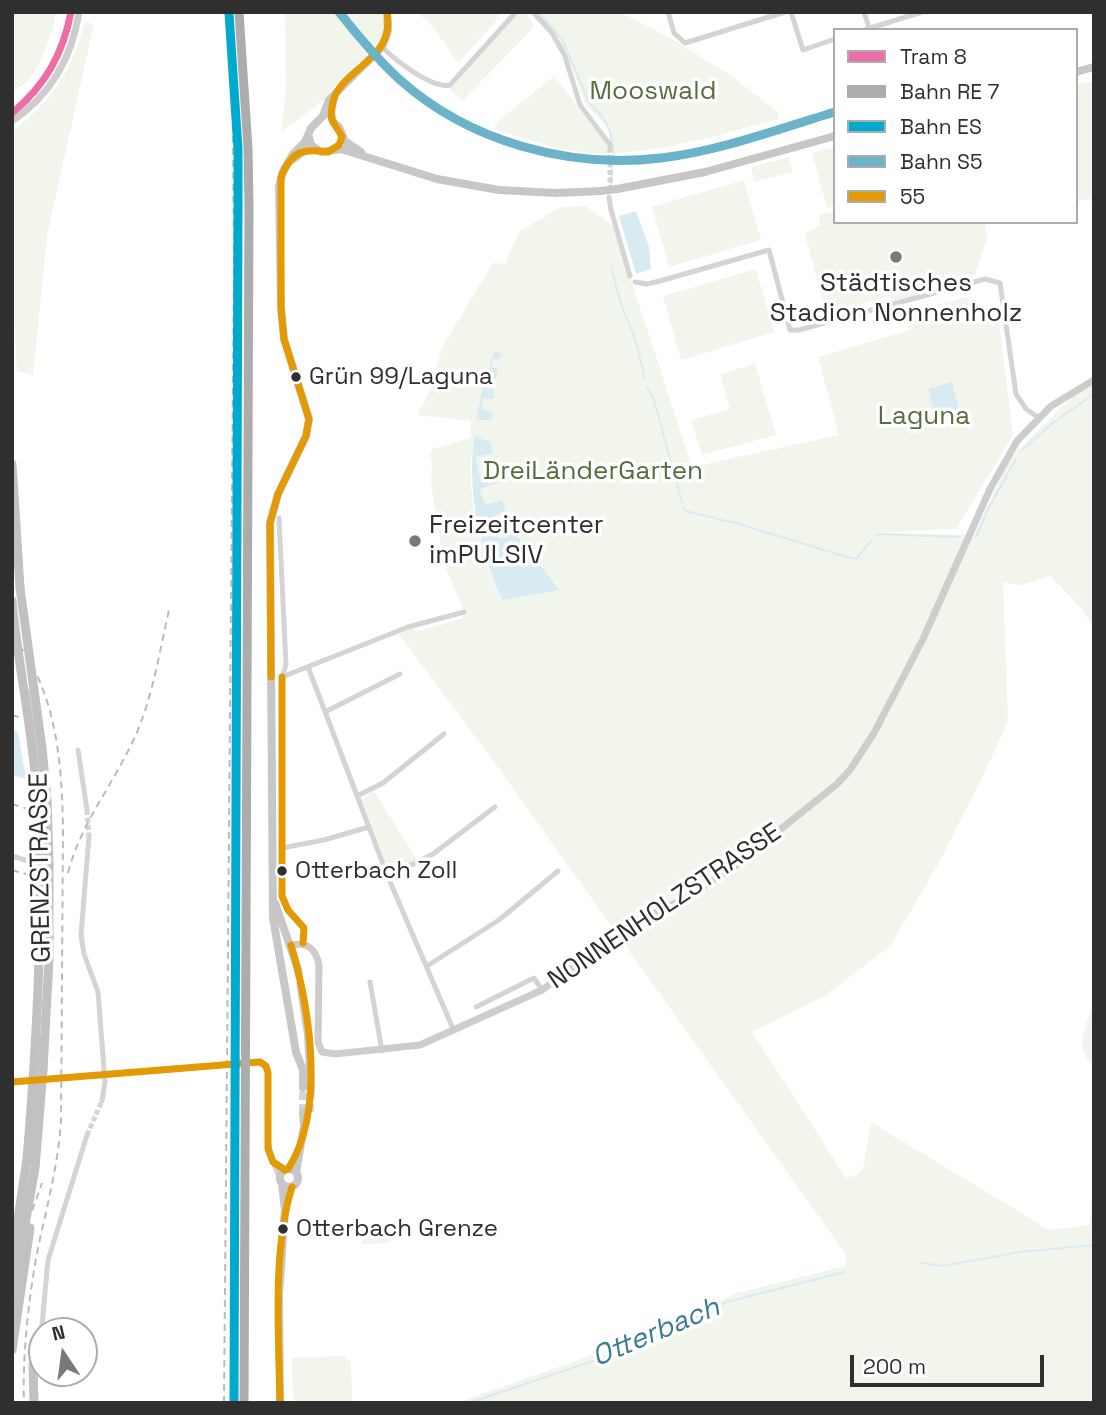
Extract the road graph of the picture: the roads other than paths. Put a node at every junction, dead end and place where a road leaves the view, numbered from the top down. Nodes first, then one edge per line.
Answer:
1 (79, 12) edge
2 (387, 12) edge
3 (516, 12) edge
4 (533, 12) edge
5 (668, 12) edge
6 (785, 12) edge
7 (791, 12) edge
8 (922, 12) edge
9 (870, 28) edge
10 (833, 40) edge
11 (382, 47) junction
12 (334, 94) junction
13 (320, 120) junction
14 (12, 121) edge
15 (333, 122) junction
16 (342, 136) junction
17 (309, 137) junction
18 (833, 137) edge
19 (610, 145) tunnel mouth
20 (314, 148) junction
21 (336, 149) junction
22 (365, 155) junction
23 (289, 161) junction
24 (610, 197) tunnel mouth
25 (1094, 380) edge
26 (1039, 418) junction
27 (12, 464) edge
28 (279, 518) dead end
29 (12, 601) edge
30 (464, 612) dead end
31 (12, 662) edge
32 (308, 667) junction
33 (400, 674) dead end
34 (271, 677) junction
35 (282, 677) junction
36 (325, 712) junction
37 (444, 734) dead end
38 (78, 750) dead end
39 (357, 796) junction
40 (495, 807) dead end
41 (87, 810) tunnel mouth
42 (369, 827) junction
43 (89, 836) tunnel mouth
44 (282, 848) junction
45 (12, 856) edge
46 (44, 866) junction
47 (558, 871) dead end
48 (388, 877) junction
49 (273, 897) junction
50 (303, 943) junction
51 (291, 945) junction
52 (278, 949) junction
53 (427, 966) junction
54 (298, 969) tunnel mouth
55 (370, 982) dead end
56 (301, 988) tunnel mouth
57 (542, 990) junction
58 (475, 1007) dead end
59 (454, 1031) junction
60 (382, 1051) junction
61 (256, 1061) dead end
62 (189, 1067) tunnel mouth
63 (176, 1068) tunnel mouth
64 (306, 1069) junction
65 (128, 1072) tunnel mouth
66 (104, 1074) junction
67 (87, 1076) tunnel mouth
68 (45, 1079) tunnel mouth
69 (36, 1080) junction
70 (12, 1082) edge
71 (307, 1089) tunnel mouth
72 (102, 1101) tunnel mouth
73 (307, 1112) tunnel mouth
74 (87, 1135) tunnel mouth
75 (286, 1174) junction
76 (292, 1187) junction
77 (285, 1210) junction
78 (24, 1211) junction
79 (12, 1234) edge
80 (12, 1258) edge
81 (12, 1299) edge
82 (43, 1317) edge
83 (12, 1349) edge
84 (280, 1403) edge

1 - 14 street
2 - 11 main road
3 - 11 street
4 - 19 street
5 - 6 street
7 - 10 street
8 - 9 street
11 - 12 main road
12 - 13 main road
12 - 15 main road
13 - 15 main road
13 - 17 main road
15 - 16 main road
16 - 21 main road
16 - 22 main road
17 - 20 main road
17 - 23 main road
18 - 22 main road, bridge
20 - 21 main road
20 - 23 main road
21 - 22 main road
23 - 34 main road
24 - 26 street
25 - 26 street, NONNENHOLZSTRASSE
26 - 57 street, NONNENHOLZSTRASSE
27 - 78 highway, bridge
28 - 35 street
29 - 78 highway, bridge
30 - 32 street
31 - 46 street, GRENZSTRASSE
32 - 35 street
32 - 36 street
33 - 36 street
34 - 35 street
34 - 49 main road
35 - 44 street
36 - 39 street
37 - 39 street
38 - 41 street
39 - 42 street
40 - 48 street
42 - 44 street
42 - 48 street
43 - 66 street
44 - 50 street
45 - 46 street
46 - 69 street, GRENZSTRASSE
47 - 53 street
48 - 53 street
49 - 51 main road
49 - 52 main road
50 - 51 street
50 - 60 street, NONNENHOLZSTRASSE
51 - 52 main road
51 - 54 main road
52 - 64 main road
53 - 59 street
55 - 60 street
56 - 64 main road
57 - 58 street, NONNENHOLZSTRASSE
57 - 59 street, NONNENHOLZSTRASSE
59 - 60 street, NONNENHOLZSTRASSE
61 - 75 street
62 - 63 street
64 - 71 main road
65 - 66 street
66 - 67 street
66 - 72 street
68 - 69 street
69 - 70 street
73 - 75 main road
74 - 82 street
75 - 76 main road
75 - 76 main road
75 - 77 main road
76 - 77 main road
77 - 84 main road
78 - 79 highway, bridge
78 - 80 highway, bridge
78 - 81 highway, bridge
78 - 83 highway, bridge

